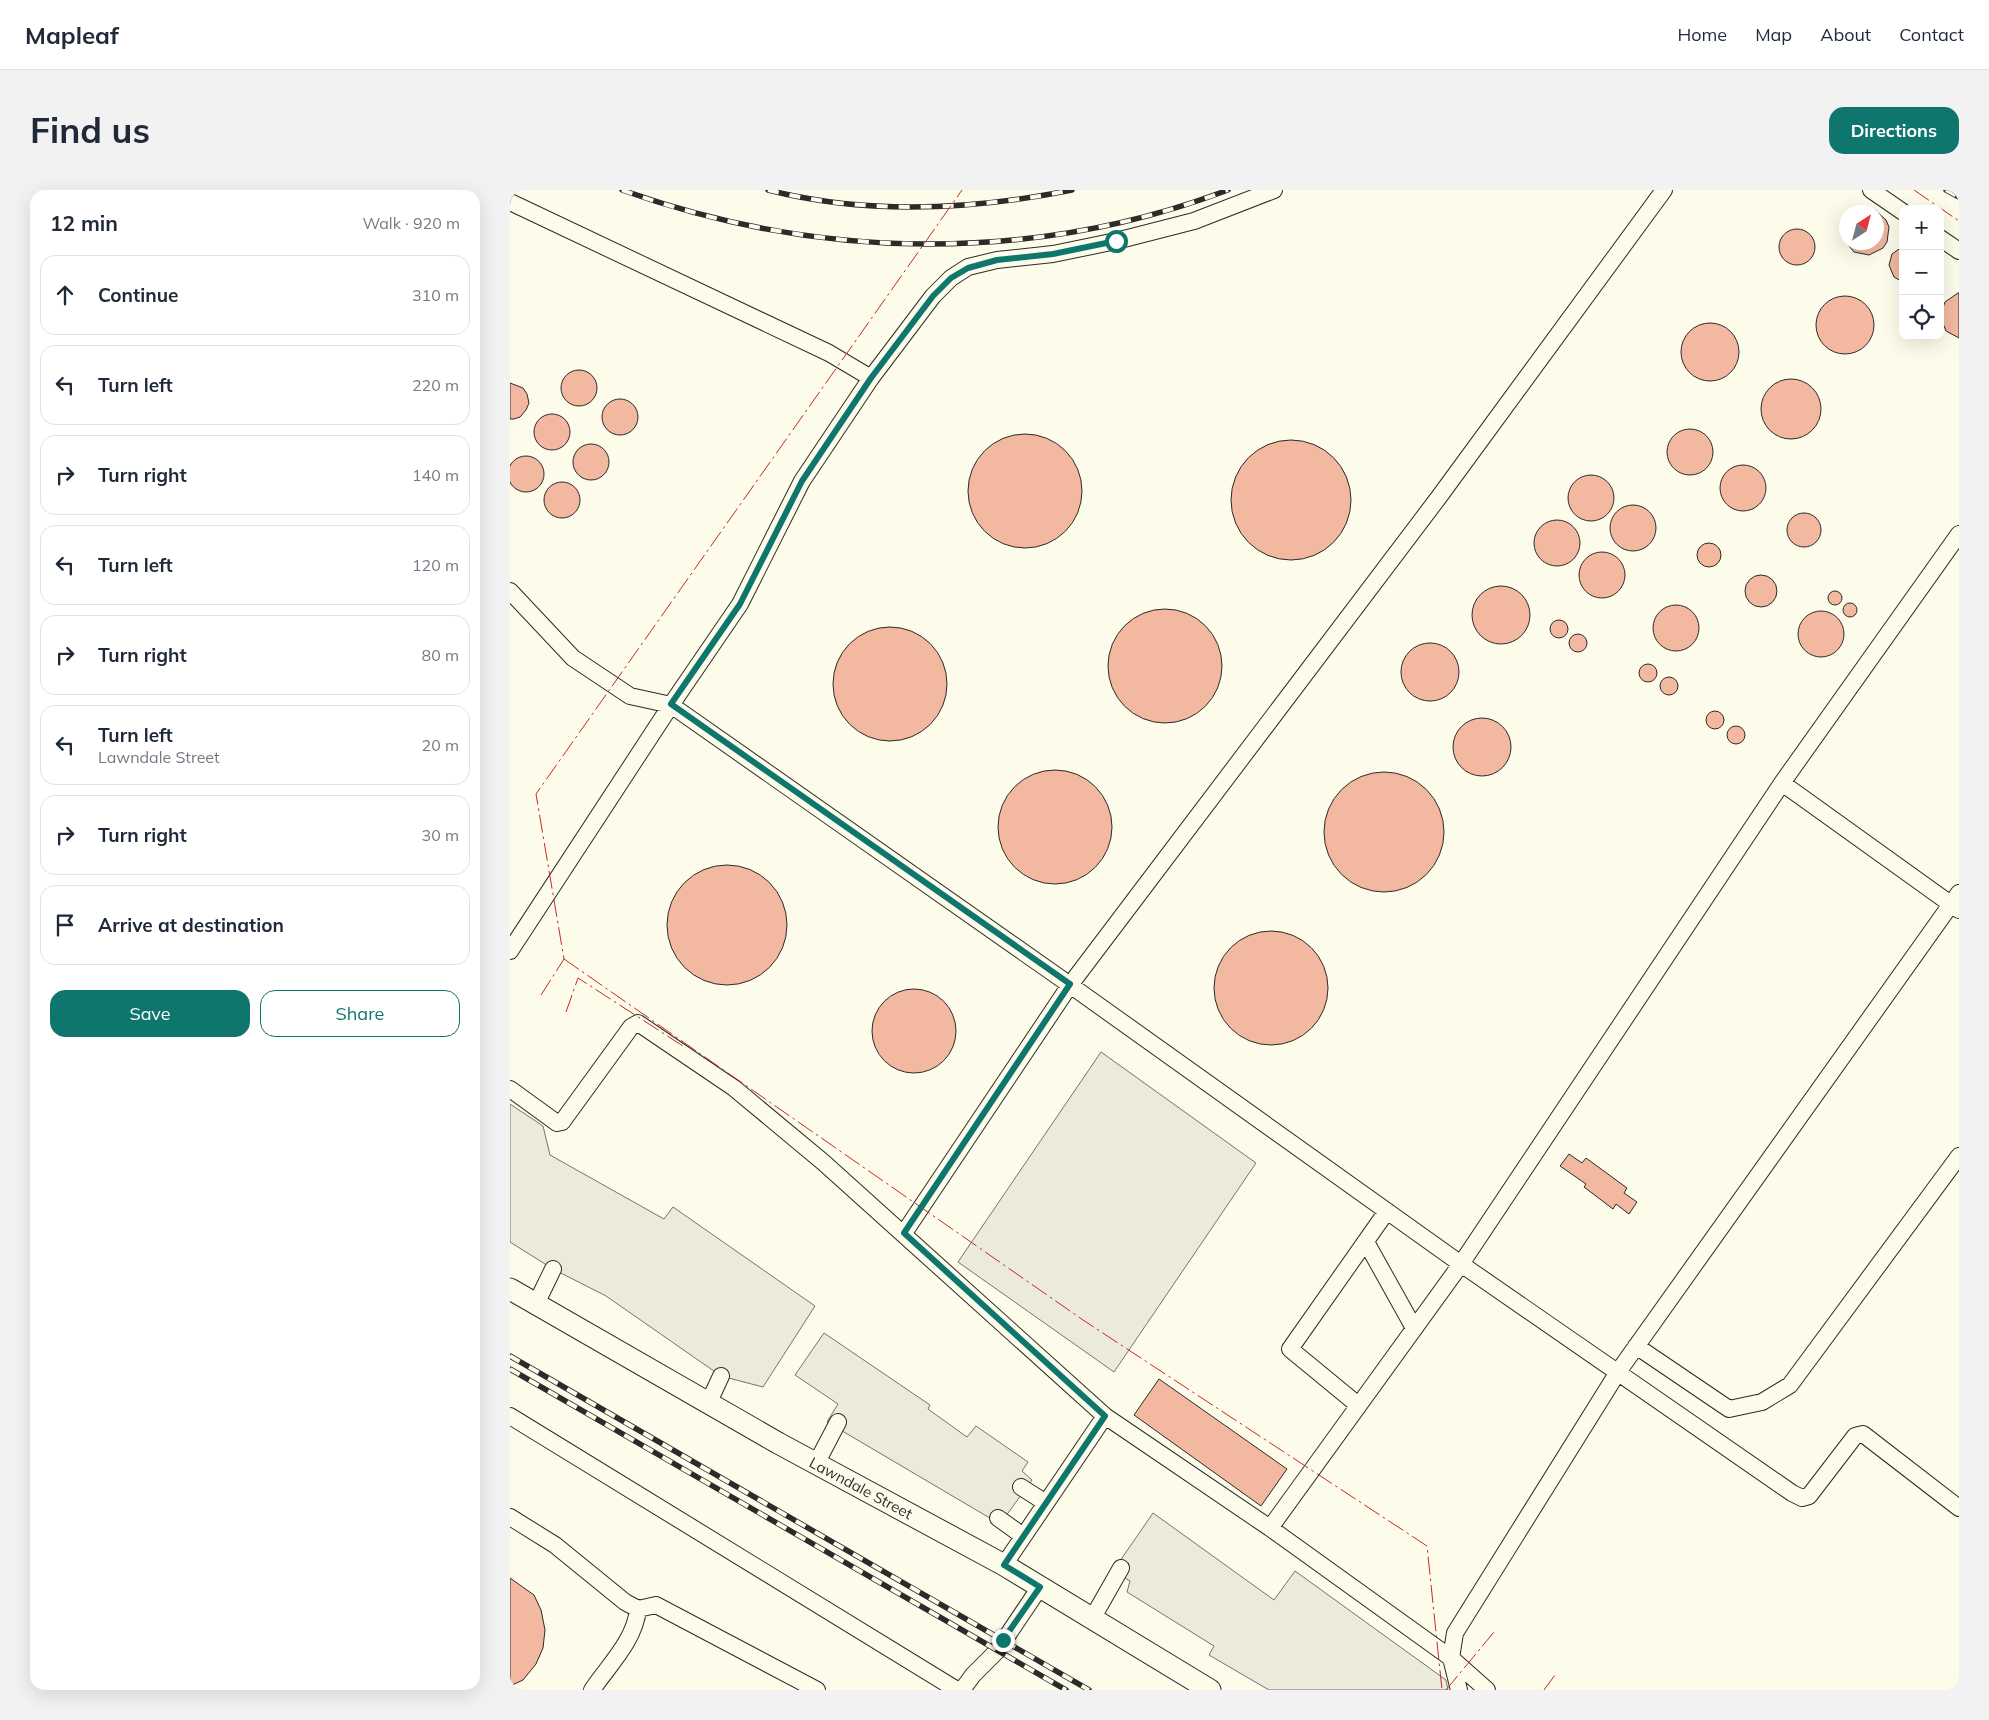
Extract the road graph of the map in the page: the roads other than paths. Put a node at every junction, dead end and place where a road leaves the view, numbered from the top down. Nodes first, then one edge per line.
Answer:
1 (1274, 190) edge
2 (1664, 190) edge
3 (1872, 190) edge
4 (510, 202) edge
5 (1899, 209) edge
6 (1944, 241) edge
7 (1959, 251) edge
8 (871, 378) junction
9 (1959, 534) edge
10 (510, 591) edge
11 (671, 704) junction
12 (1782, 783) junction
13 (1956, 903) edge
14 (513, 939) edge
15 (1070, 984) junction
16 (510, 1089) edge
17 (1959, 1156) edge
18 (1387, 1211) junction
19 (904, 1233) junction
20 (1366, 1242) junction
21 (1461, 1264) junction
22 (553, 1269) dead end
23 (510, 1289) edge
24 (536, 1304) junction
25 (1414, 1328) junction
26 (1636, 1346) junction
27 (1618, 1372) junction
28 (720, 1376) dead end
29 (709, 1402) junction
30 (1358, 1405) junction
31 (510, 1416) edge
32 (1105, 1416) junction
33 (838, 1422) dead end
34 (816, 1464) junction
35 (1022, 1487) dead end
36 (1046, 1503) junction
37 (1959, 1508) edge
38 (510, 1517) edge
39 (998, 1518) dead end
40 (1270, 1528) junction
41 (1023, 1536) junction
42 (1004, 1565) junction
43 (1121, 1568) dead end
44 (1040, 1587) junction
45 (638, 1609) junction
46 (1092, 1619) junction
47 (1451, 1658) junction
48 (592, 1690) edge
49 (817, 1690) edge
50 (957, 1690) edge
51 (962, 1690) edge
52 (1210, 1690) edge
53 (1459, 1690) edge
54 (1487, 1690) edge

1 - 8 lane
2 - 15 lane
3 - 5 lane
4 - 8 lane
6 - 7 lane
8 - 11 lane
9 - 12 lane
10 - 11 lane
11 - 14 lane
11 - 15 lane
12 - 13 lane
12 - 21 lane
13 - 26 lane
15 - 18 lane
15 - 19 lane
16 - 19 lane
17 - 26 lane
18 - 20 lane
18 - 21 lane
19 - 32 lane
20 - 25 lane
20 - 30 lane
21 - 25 lane
21 - 27 lane
22 - 24 lane
23 - 24 main road, Lawndale Street
24 - 29 main road, Lawndale Street
25 - 30 lane
26 - 27 lane
27 - 37 lane
27 - 47 lane
28 - 29 lane
29 - 34 main road, Lawndale Street
30 - 40 lane
31 - 50 lane
32 - 36 lane
32 - 40 lane
33 - 34 lane
34 - 42 main road, Lawndale Street
35 - 36 lane
36 - 41 lane
38 - 45 lane
39 - 41 lane
40 - 47 lane
41 - 42 lane
42 - 44 main road, Lawndale Street
43 - 46 lane
44 - 46 main road, Lawndale Street
44 - 51 lane
45 - 48 lane
45 - 49 lane
46 - 52 main road, Lawndale Street
47 - 53 lane
47 - 54 lane

